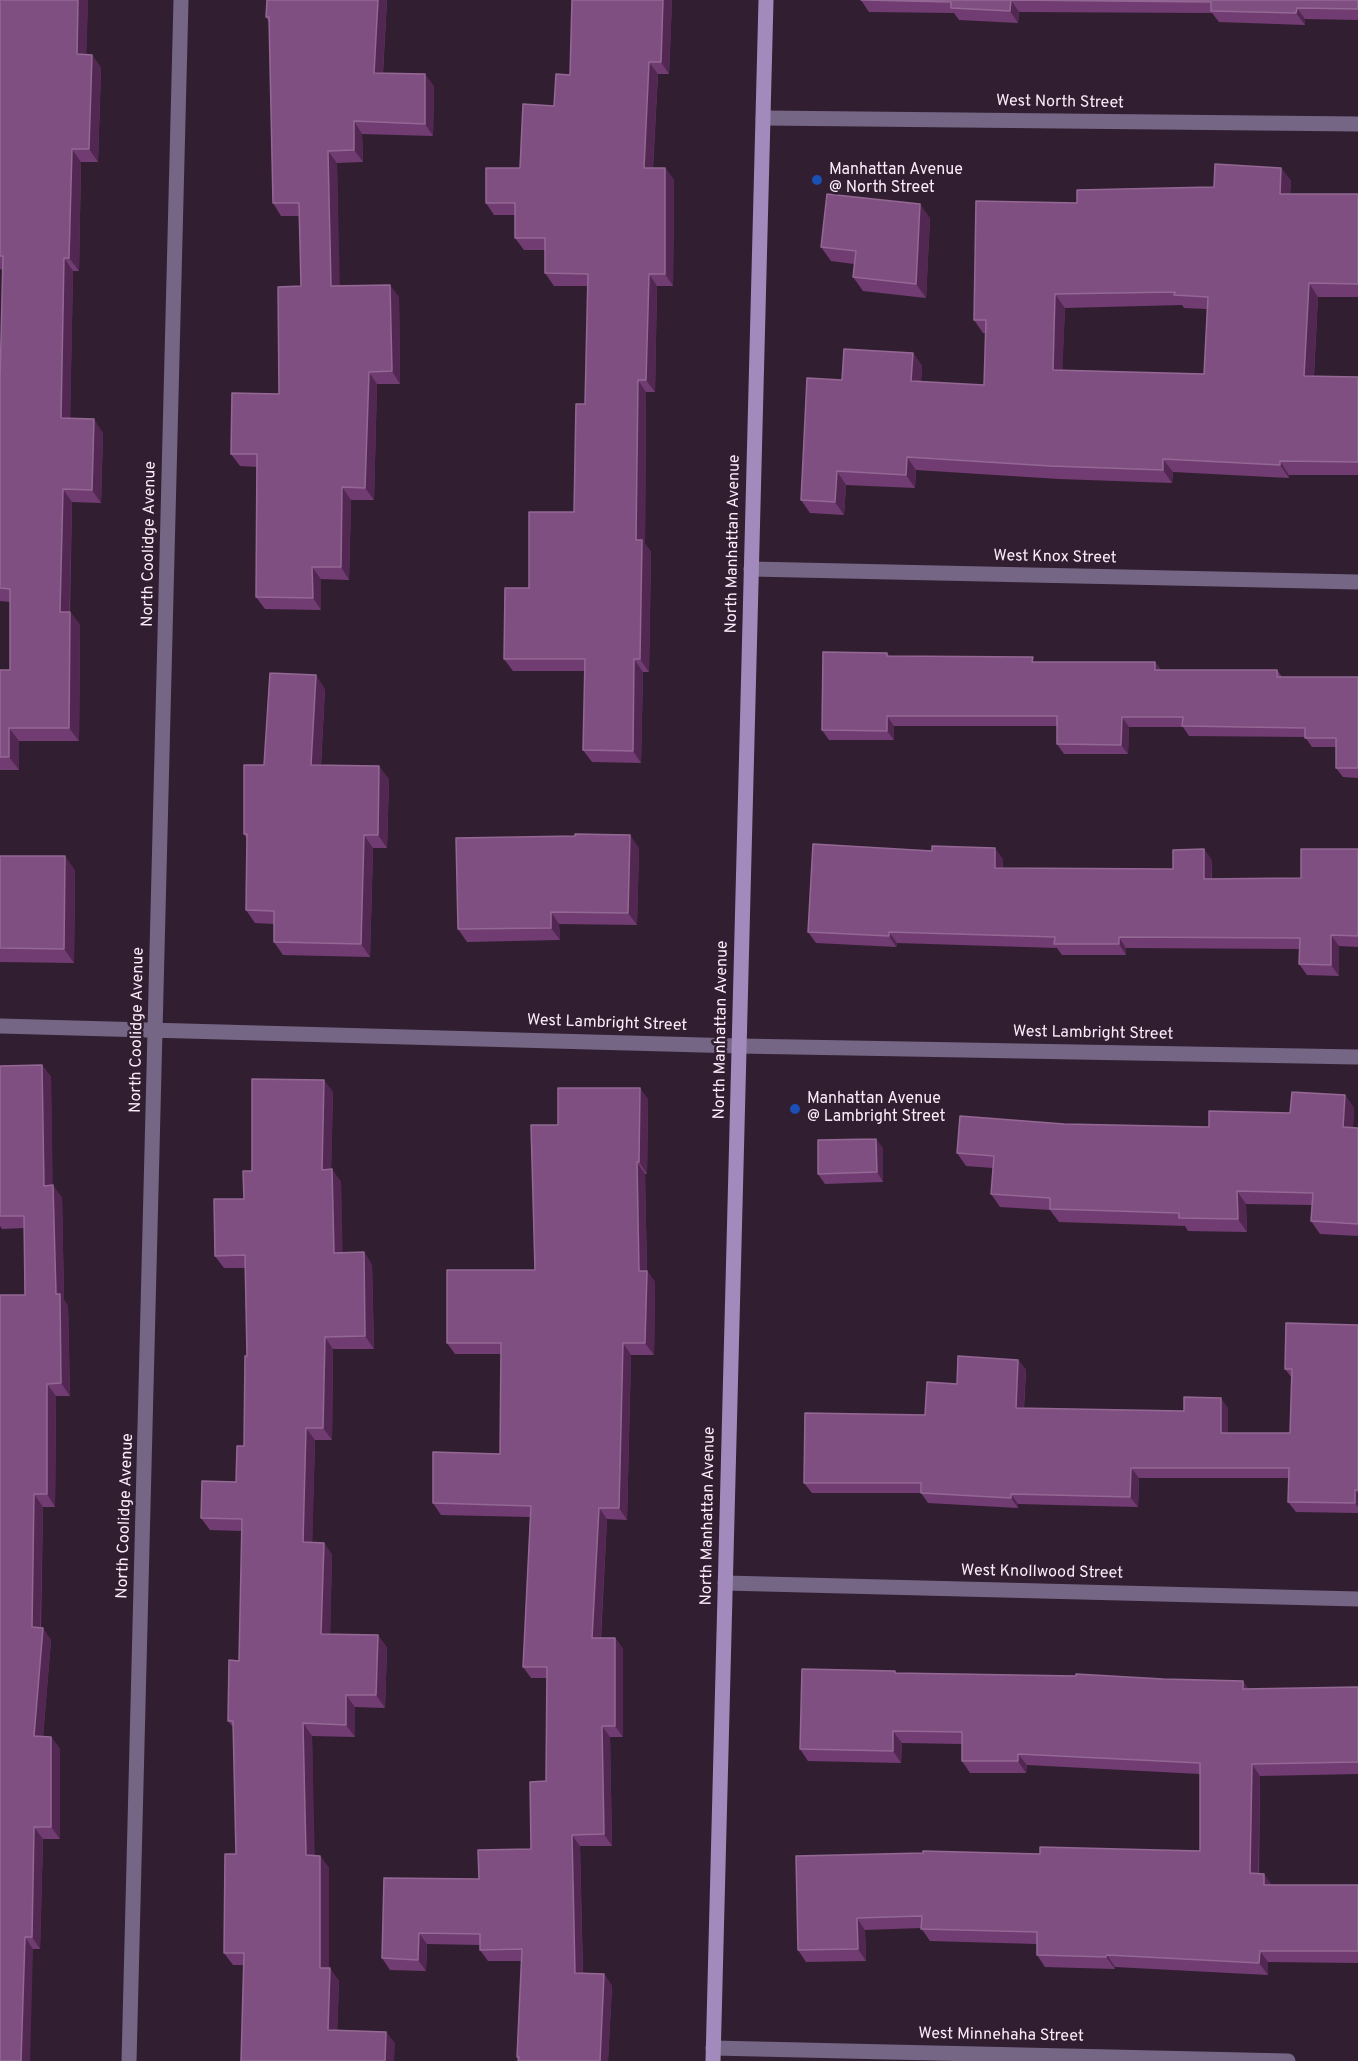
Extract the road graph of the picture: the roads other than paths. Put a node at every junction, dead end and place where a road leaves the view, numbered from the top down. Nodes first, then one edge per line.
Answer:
1 (181, 0) edge
2 (766, 0) edge
3 (763, 118) junction
4 (1358, 124) edge
5 (751, 569) junction
6 (1358, 582) edge
7 (0, 1026) edge
8 (156, 1029) junction
9 (739, 1046) junction
10 (1358, 1057) edge
11 (725, 1583) junction
12 (1358, 1599) edge
13 (713, 2054) edge
14 (129, 2061) edge
15 (1288, 2061) edge

1 - 8 street, North Coolidge Avenue
2 - 3 street, North Manhattan Avenue
3 - 4 street, West North Street
3 - 5 street, North Manhattan Avenue
5 - 6 street, West Knox Street
5 - 9 street, North Manhattan Avenue
7 - 8 street, West Lambright Street
8 - 9 street, West Lambright Street
8 - 14 street, North Coolidge Avenue
9 - 10 street, West Lambright Street
9 - 11 street, North Manhattan Avenue
11 - 12 street, West Knollwood Street
11 - 13 street, North Manhattan Avenue
13 - 15 street, West Minnehaha Street

